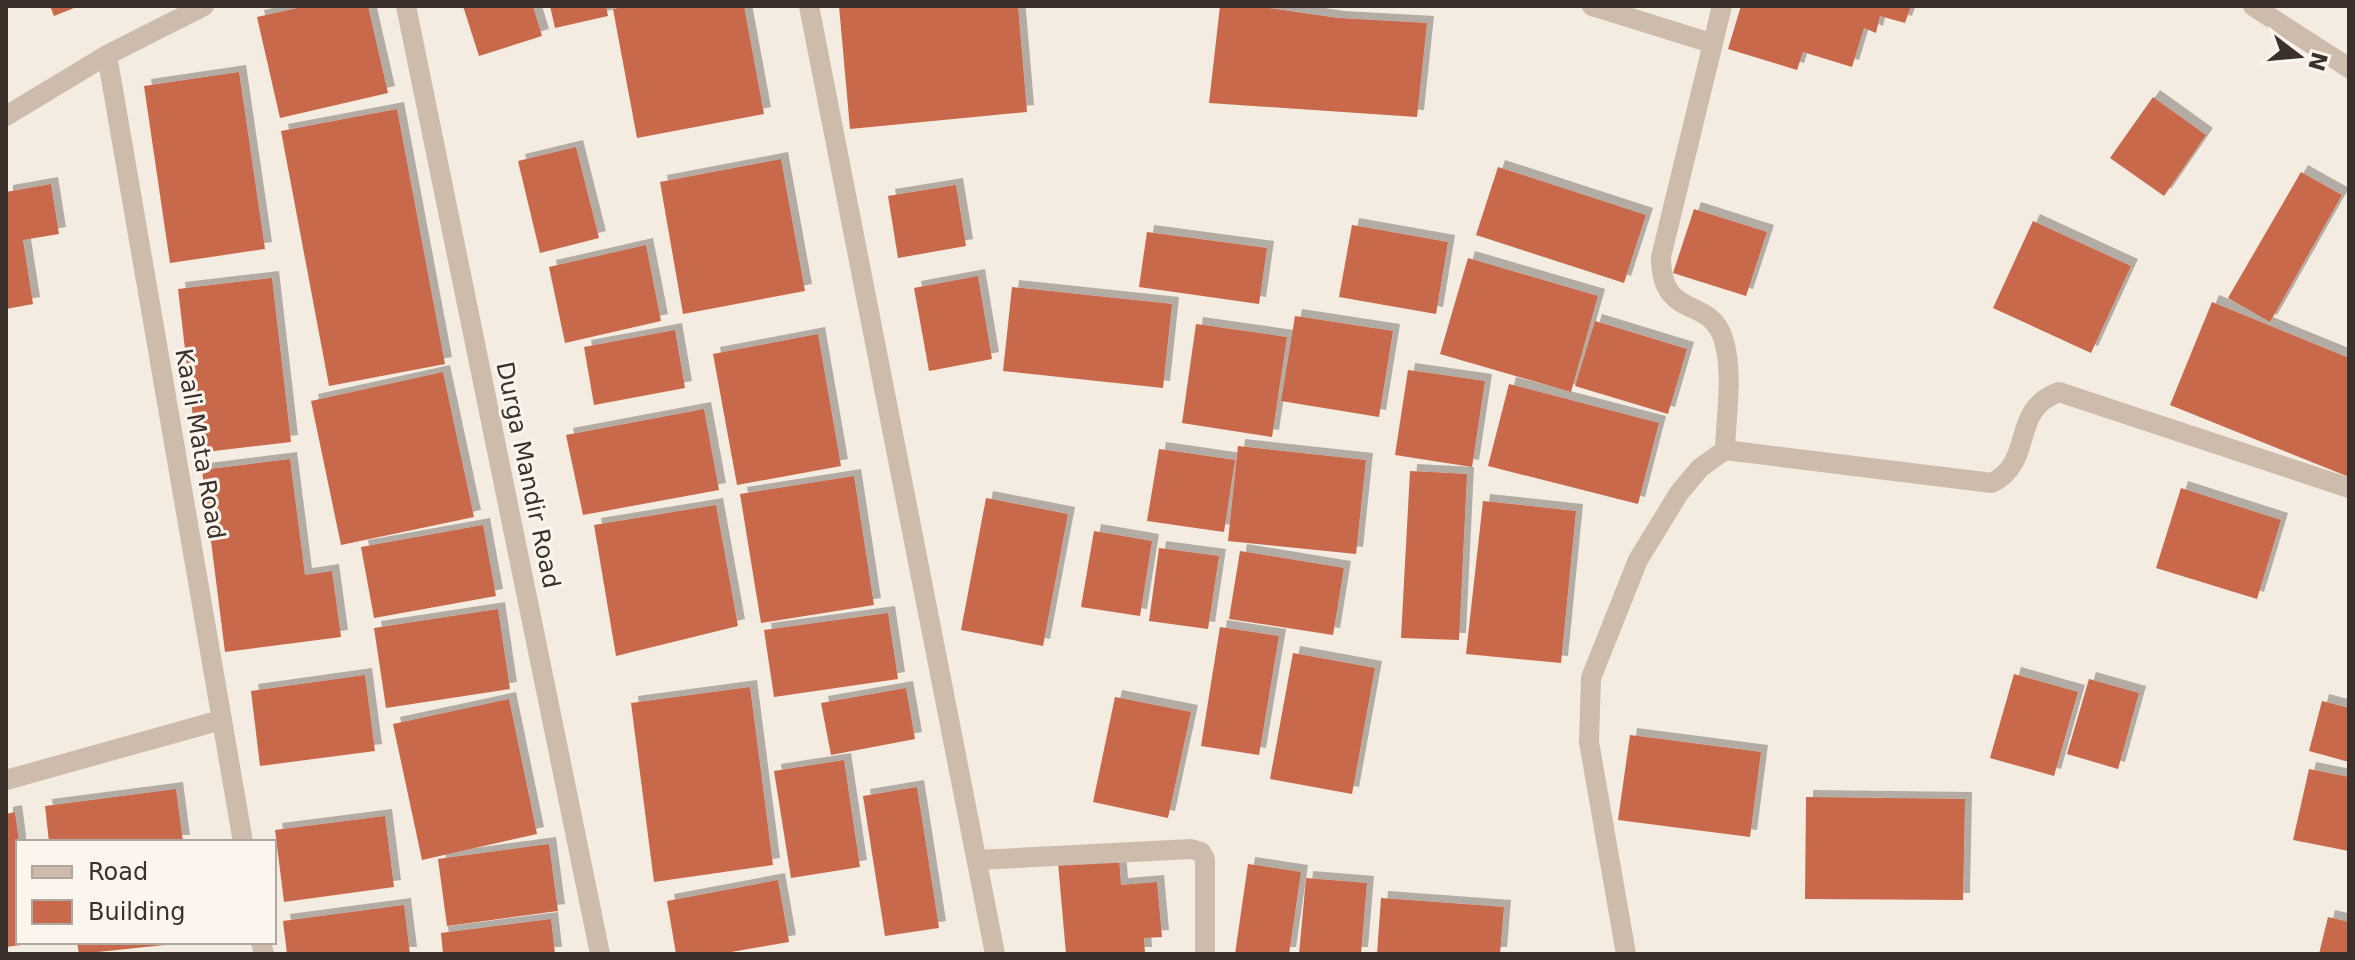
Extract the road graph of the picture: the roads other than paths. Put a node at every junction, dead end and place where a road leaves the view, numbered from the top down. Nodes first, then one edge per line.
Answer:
1 (204, 6) edge
2 (406, 6) edge
3 (809, 6) edge
4 (1592, 6) edge
5 (1722, 6) edge
6 (2253, 6) edge
7 (1711, 43) junction
8 (107, 55) junction
9 (2349, 68) edge
10 (6, 116) edge
11 (1725, 450) junction
12 (2349, 488) edge
13 (221, 720) junction
14 (6, 780) edge
15 (243, 840) edge
16 (977, 860) junction
17 (600, 954) edge
18 (995, 954) edge
19 (1205, 954) edge
20 (1626, 954) edge

1 - 8 street
2 - 17 street, Durga Mandir Road
3 - 16 street
4 - 7 street
5 - 7 street
6 - 9 street
7 - 11 street
8 - 10 street
8 - 13 street, Kaali Mata Road
11 - 12 street
11 - 20 street
13 - 14 street
13 - 15 street, Kaali Mata Road
16 - 18 street
16 - 19 street

